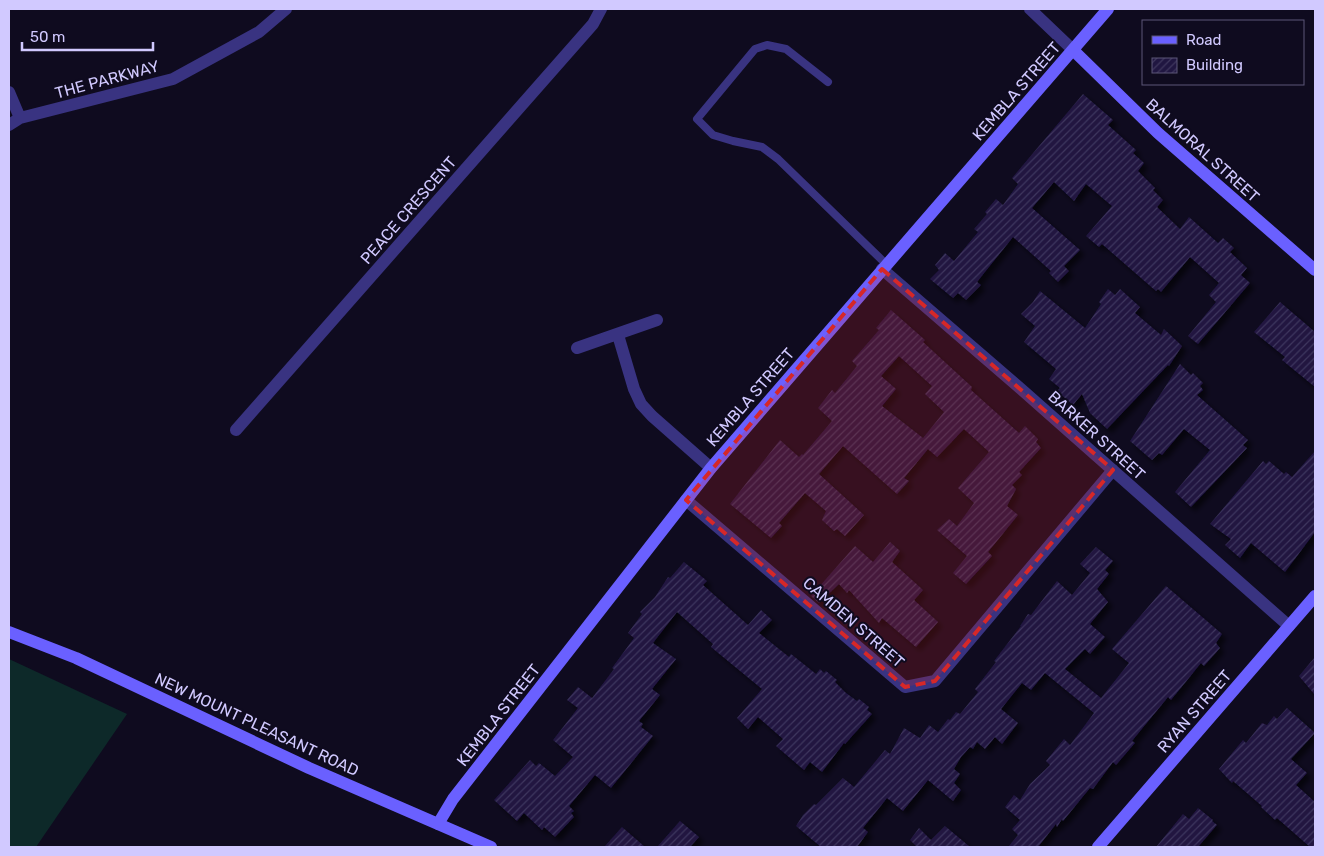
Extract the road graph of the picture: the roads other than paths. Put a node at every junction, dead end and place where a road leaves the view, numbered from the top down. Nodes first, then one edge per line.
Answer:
1 (286, 9) edge
2 (601, 9) edge
3 (1030, 9) edge
4 (1108, 9) edge
5 (1073, 50) junction
6 (828, 82) dead end
7 (9, 92) edge
8 (20, 118) junction
9 (9, 125) edge
10 (884, 267) junction
11 (1315, 270) edge
12 (658, 320) dead end
13 (618, 335) junction
14 (577, 348) dead end
15 (236, 430) dead end
16 (711, 468) junction
17 (1113, 470) junction
18 (686, 500) junction
19 (1315, 596) edge
20 (1289, 626) junction
21 (9, 632) edge
22 (438, 824) junction
23 (491, 847) edge
24 (1098, 847) edge

1 - 8 street, THE PARKWAY
2 - 15 street, PEACE CRESCENT
3 - 5 street, BALMORAL STREET
4 - 5 main road, KEMBLA STREET
5 - 10 main road, KEMBLA STREET
5 - 11 main road, BALMORAL STREET
6 - 10 lane
7 - 8 street
8 - 9 street, THE PARKWAY
10 - 16 main road, KEMBLA STREET
10 - 17 street, BARKER STREET
12 - 13 street
13 - 14 street
13 - 16 street
16 - 18 main road, KEMBLA STREET
17 - 18 street, CAMDEN STREET
17 - 20 street, BARKER STREET
18 - 22 main road, KEMBLA STREET
19 - 20 main road, RYAN STREET
20 - 24 main road, RYAN STREET
21 - 22 main road, NEW MOUNT PLEASANT ROAD
22 - 23 main road, NEW MOUNT PLEASANT ROAD

